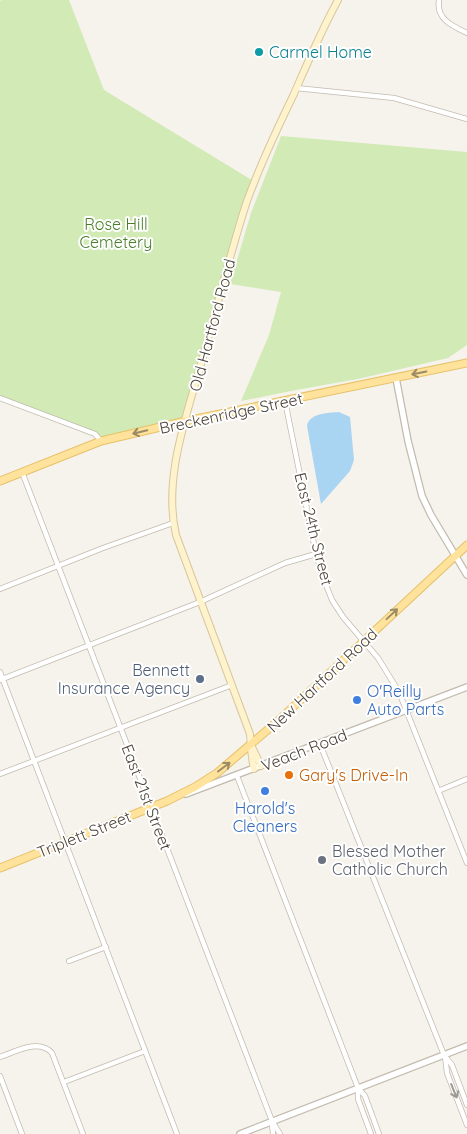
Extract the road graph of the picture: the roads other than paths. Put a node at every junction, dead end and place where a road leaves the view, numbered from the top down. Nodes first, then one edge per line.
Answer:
1 (338, 0) edge
2 (439, 0) edge
3 (467, 33) edge
4 (296, 88) junction
5 (467, 119) edge
6 (467, 364) edge
7 (396, 378) junction
8 (0, 398) edge
9 (284, 401) junction
10 (186, 421) junction
11 (101, 442) junction
12 (22, 472) junction
13 (0, 481) edge
14 (173, 523) junction
15 (467, 545) edge
16 (316, 554) junction
17 (456, 556) junction
18 (58, 567) junction
19 (467, 575) edge
20 (0, 589) edge
21 (200, 602) junction
22 (364, 641) junction
23 (88, 646) junction
24 (0, 672) edge
25 (1, 679) edge
26 (232, 685) junction
27 (467, 687) edge
28 (407, 711) junction
29 (120, 728) junction
30 (320, 744) junction
31 (251, 745) junction
32 (34, 761) junction
33 (262, 766) junction
34 (254, 769) junction
35 (0, 774) edge
36 (237, 776) junction
37 (467, 779) edge
38 (438, 791) junction
39 (168, 801) junction
40 (151, 808) junction
41 (65, 842) junction
42 (467, 862) edge
43 (0, 868) edge
44 (106, 948) junction
45 (69, 962) dead end
46 (467, 1046) edge
47 (146, 1051) junction
48 (444, 1055) junction
49 (0, 1057) edge
50 (0, 1076) edge
51 (64, 1082) junction
52 (358, 1088) junction
53 (467, 1104) edge
54 (272, 1121) junction
55 (467, 1125) edge
56 (22, 1134) edge
57 (83, 1134) edge
58 (177, 1134) edge
59 (240, 1134) edge
60 (273, 1134) edge
61 (280, 1134) edge
62 (371, 1134) edge
63 (379, 1134) edge

1 - 4 main road, Old Hartford Road
2 - 3 street
4 - 5 street
4 - 10 main road, Old Hartford Road
6 -> 7 main road, Breckenridge Street
7 - 9 main road, Breckenridge Street
7 - 17 street
8 - 11 street
9 - 10 main road, Breckenridge Street
9 - 16 street, East 24th Street
10 -> 11 main road, Breckenridge Street
10 - 14 main road, Old Hartford Road
11 - 12 main road, Breckenridge Street
12 - 13 main road, Breckenridge Street
12 - 18 street, East 21st Street
14 - 18 street
14 - 21 main road, Old Hartford Road
15 - 17 main road, New Hartford Road
16 - 21 street
16 - 22 street, East 24th Street
17 - 19 street
22 -> 17 main road, New Hartford Road
18 - 20 street
18 - 23 street, East 21st Street
21 - 23 street
21 - 26 main road, Old Hartford Road
22 - 28 street, East 24th Street
22 - 31 main road, New Hartford Road
23 - 25 street
23 - 29 street, East 21st Street
24 - 25 street
25 - 32 street
26 - 29 street
26 - 31 main road, Old Hartford Road
27 - 28 street, Veach Road
28 - 30 street, Veach Road
28 - 38 street, East 24th Street
29 - 32 street
29 - 40 street, East 21st Street
30 - 33 street, Veach Road
30 - 48 street
31 - 33 main road
31 - 34 main road
39 -> 31 main road, New Hartford Road
32 - 35 street
32 - 41 street
33 - 34 street, Veach Road
34 - 36 street, Veach Road
36 - 39 street, Veach Road
36 - 52 street
37 - 38 street
38 - 42 street, East 24th Street
39 - 40 main road, Triplett Street
40 - 41 main road, Triplett Street
40 - 54 street, East 21st Street
41 - 43 main road, Triplett Street
41 - 44 street
44 - 45 street
44 - 47 street
46 - 48 street
47 - 51 street
47 - 58 street
48 - 52 street
48 - 53 street
48 -> 55 street
49 - 51 street
50 - 56 street
51 - 57 street
52 - 54 street
52 - 62 street
52 - 63 street
54 - 59 street
54 - 60 street, East 21st Street
54 - 61 street, East 21st Street

